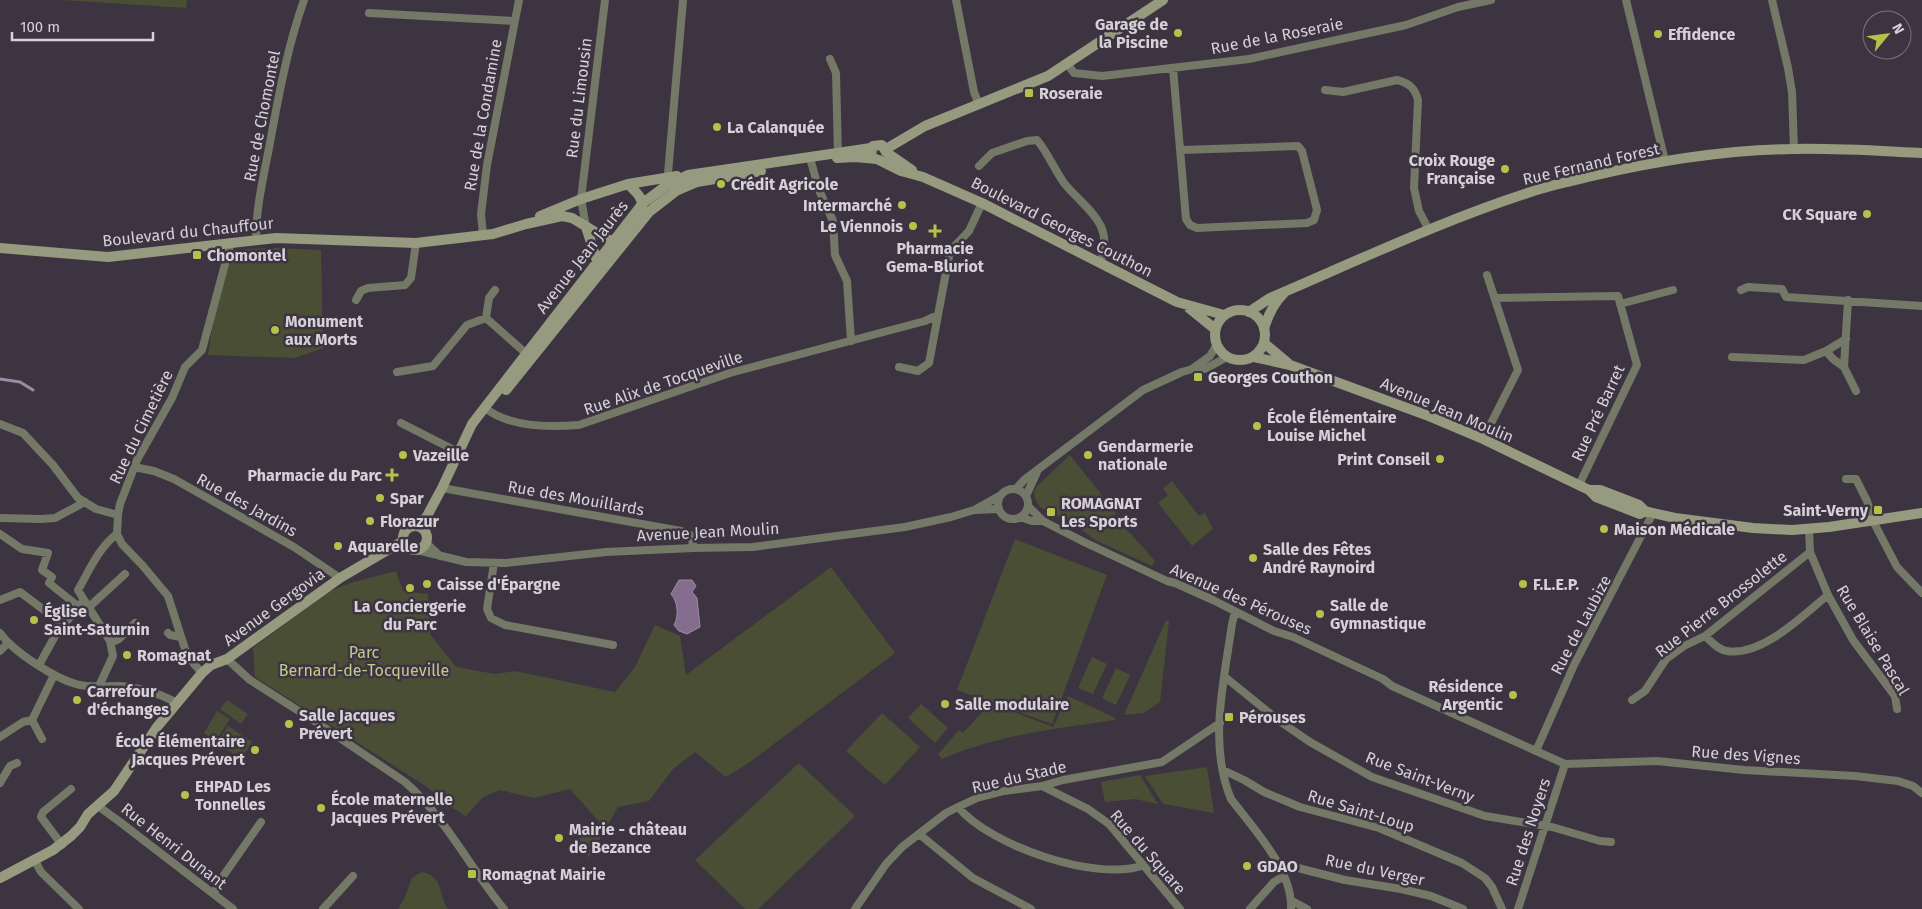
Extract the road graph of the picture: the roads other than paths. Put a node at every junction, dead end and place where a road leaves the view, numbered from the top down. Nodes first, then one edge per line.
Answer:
1 (304, 0) edge
2 (519, 0) edge
3 (605, 0) edge
4 (682, 0) edge
5 (956, 0) edge
6 (1163, 0) edge
7 (1492, 0) edge
8 (1626, 0) edge
9 (1772, 0) edge
10 (369, 13) dead end
11 (514, 21) junction
12 (830, 59) dead end
13 (1068, 65) junction
14 (1174, 68) junction
15 (1325, 90) dead end
16 (979, 104) junction
17 (925, 126) junction
18 (905, 136) junction
19 (871, 148) junction
20 (884, 148) junction
21 (1794, 149) junction
22 (1180, 150) junction
23 (1922, 153) edge
24 (838, 155) junction
25 (810, 160) junction
26 (877, 160) junction
27 (1665, 161) junction
28 (906, 166) junction
29 (979, 166) dead end
30 (923, 177) junction
31 (628, 184) junction
32 (670, 185) junction
33 (581, 199) junction
34 (982, 203) junction
35 (646, 208) junction
36 (526, 224) junction
37 (586, 227) junction
38 (1429, 230) junction
39 (483, 235) junction
40 (256, 239) junction
41 (625, 241) junction
42 (231, 242) junction
43 (416, 242) junction
44 (613, 242) junction
45 (0, 248) edge
46 (597, 261) junction
47 (1100, 262) junction
48 (1487, 275) dead end
49 (495, 290) dead end
50 (1673, 290) dead end
51 (1741, 290) dead end
52 (1285, 291) junction
53 (1495, 298) junction
54 (356, 300) dead end
55 (1848, 300) junction
56 (1620, 304) junction
57 (1186, 306) junction
58 (1922, 306) edge
59 (1248, 312) junction
60 (938, 315) junction
61 (1224, 315) junction
62 (486, 318) junction
63 (1215, 329) junction
64 (1264, 329) junction
65 (1846, 339) junction
66 (851, 341) junction
67 (1264, 343) junction
68 (1216, 346) junction
69 (1826, 351) junction
70 (528, 356) junction
71 (1254, 356) junction
72 (1227, 357) junction
73 (1732, 357) dead end
74 (1290, 365) junction
75 (1844, 366) junction
76 (899, 367) dead end
77 (1192, 369) junction
78 (397, 372) dead end
79 (1856, 391) dead end
80 (487, 409) junction
81 (401, 423) dead end
82 (0, 424) edge
83 (1483, 439) junction
84 (458, 452) junction
85 (134, 467) junction
86 (1038, 470) junction
87 (1846, 479) dead end
88 (1579, 485) junction
89 (444, 489) junction
90 (1016, 489) junction
91 (1001, 495) junction
92 (1026, 496) junction
93 (85, 502) junction
94 (1028, 506) junction
95 (999, 509) junction
96 (974, 510) junction
97 (1649, 512) junction
98 (1922, 513) edge
99 (118, 515) junction
100 (1020, 517) junction
101 (0, 518) edge
102 (1043, 521) junction
103 (1872, 521) junction
104 (414, 526) junction
105 (1809, 528) junction
106 (425, 531) junction
107 (0, 534) edge
108 (117, 534) junction
109 (403, 541) junction
110 (426, 543) junction
111 (693, 548) junction
112 (417, 550) junction
113 (1810, 552) junction
114 (441, 558) junction
115 (494, 563) junction
116 (125, 574) dead end
117 (343, 576) junction
118 (1922, 594) edge
119 (1828, 595) junction
120 (0, 600) edge
121 (86, 604) junction
122 (79, 607) junction
123 (1235, 612) junction
124 (135, 623) dead end
125 (64, 625) junction
126 (168, 633) dead end
127 (0, 634) edge
128 (1705, 636) junction
129 (181, 637) junction
130 (110, 642) junction
131 (8, 644) junction
132 (613, 646) dead end
133 (0, 651) edge
134 (227, 659) junction
135 (39, 665) junction
136 (202, 673) junction
137 (54, 675) junction
138 (1225, 677) junction
139 (99, 686) junction
140 (1632, 700) dead end
141 (177, 703) junction
142 (1897, 709) dead end
143 (32, 720) junction
144 (1220, 723) junction
145 (0, 737) edge
146 (42, 739) dead end
147 (1536, 751) junction
148 (17, 763) dead end
149 (1565, 764) junction
150 (1223, 770) junction
151 (0, 783) edge
152 (1042, 786) junction
153 (71, 789) dead end
154 (1922, 793) edge
155 (101, 803) junction
156 (958, 806) junction
157 (262, 822) dead end
158 (1544, 826) junction
159 (919, 834) junction
160 (1612, 842) dead end
161 (62, 845) junction
162 (34, 859) junction
163 (1144, 865) junction
164 (1279, 866) junction
165 (353, 876) dead end
166 (1284, 876) junction
167 (0, 878) edge
168 (214, 894) junction
169 (1291, 905) edge
170 (79, 909) edge
171 (233, 909) edge
172 (323, 909) edge
173 (504, 909) edge
174 (855, 909) edge
175 (1031, 909) edge
176 (1180, 909) edge
177 (1250, 909) edge
178 (1307, 909) edge
179 (1463, 909) edge
180 (1502, 909) edge
181 (1518, 909) edge

1 - 40 street, Rue de Chomontel
2 - 11 street, Rue de la Condamine
3 - 33 street, Rue du Limousin
4 - 32 street
5 - 16 street
6 - 13 main road
7 - 14 street, Rue de la Roseraie
8 - 27 street
9 - 21 street
10 - 11 street
11 - 39 street, Rue de la Condamine
12 - 24 street
13 - 14 street, Rue de la Roseraie
13 - 16 main road
14 - 22 street
15 - 38 street
16 - 17 main road
17 - 18 main road
17 - 20 main road
18 - 20 main road
18 - 28 main road
19 - 20 main road
19 - 24 main road, Avenue Jean Jaurès
19 - 26 main road
20 - 26 main road
20 - 28 main road, Boulevard Georges Couthon
21 - 23 main road, Rue Fernand Forest
21 - 27 main road, Rue Fernand Forest
22 - 22 street
24 - 25 main road, Avenue Jean Jaurès
24 - 26 main road, Avenue Jean Jaurès
25 - 32 main road, Avenue Jean Jaurès
25 - 32 main road, Avenue Jean Jaurès
25 - 66 street
26 - 30 main road, Boulevard Georges Couthon
27 - 38 main road, Rue Fernand Forest
28 - 30 main road, Boulevard Georges Couthon
29 - 47 street
30 - 34 main road, Boulevard Georges Couthon
31 - 32 main road
31 - 33 main road
31 - 35 main road
32 - 35 main road, Avenue Jean Jaurès
33 - 36 main road
33 - 37 street, Rue du Limousin
34 - 47 main road, Boulevard Georges Couthon
34 - 60 street
35 - 41 main road, Avenue Jean Jaurès
35 - 44 main road, Avenue Jean Jaurès
36 - 37 main road
36 - 39 main road, Boulevard du Chauffour
37 - 44 main road
37 - 46 main road
38 - 52 main road, Rue Fernand Forest
39 - 43 main road, Boulevard du Chauffour
40 - 42 main road, Boulevard du Chauffour
40 - 43 main road, Boulevard du Chauffour
41 - 44 main road
41 - 70 main road, Avenue Jean Jaurès
42 - 45 main road, Boulevard du Chauffour
42 - 85 street, Rue du Cimetière
43 - 54 street
44 - 46 main road, Avenue Jean Jaurès
46 - 70 main road, Avenue Jean Jaurès
47 - 57 main road, Boulevard Georges Couthon
48 - 53 street
49 - 62 street
50 - 56 street
51 - 55 street
52 - 59 main road, Rue Fernand Forest
52 - 64 main road
53 - 56 street
53 - 83 street
55 - 58 street
55 - 65 street
56 - 88 street, Rue Pré Barret
57 - 61 main road, Boulevard Georges Couthon
57 - 63 main road, Boulevard Georges Couthon
59 - 61 main road
59 - 64 main road
60 - 66 street, Rue Alix de Tocqueville
60 - 76 street
61 - 63 main road
62 - 70 street
62 - 78 street
63 - 68 main road
64 - 67 main road
65 - 69 street
65 - 75 street
66 - 80 street, Rue Alix de Tocqueville
67 - 71 main road
67 - 74 main road, Avenue Jean Moulin
68 - 72 main road
68 - 77 street
69 - 73 street
69 - 75 street
70 - 80 main road, Avenue Jean Jaurès
71 - 72 main road
71 - 74 main road, Avenue Jean Moulin
72 - 77 street
74 - 83 main road, Avenue Jean Moulin
75 - 79 street
77 - 86 street
80 - 84 main road, Avenue Jean Jaurès
80 - 89 main road, Avenue Jean Jaurès
81 - 84 street
82 - 93 street
83 - 88 main road, Avenue Jean Moulin
84 - 89 main road, Avenue Jean Jaurès
85 - 99 street, Rue du Cimetière
85 - 117 street, Rue des Jardins
86 - 90 street
86 - 92 street
87 - 103 street
88 - 97 main road, Avenue Jean Moulin
89 - 104 main road, Avenue Jean Jaurès
89 - 106 main road, Avenue Jean Jaurès
89 - 111 street, Rue des Mouillards
90 - 91 street
90 - 92 street
91 - 95 street
91 - 96 street, Avenue Jean Moulin
92 - 94 street
93 - 99 street
93 - 101 street
94 - 100 street
94 - 102 street, Avenue des Pérouses
95 - 96 street, Avenue Jean Moulin
95 - 100 street
96 - 111 street, Avenue Jean Moulin
97 - 105 main road, Avenue Jean Moulin
97 - 147 street, Rue de Laubize
98 - 103 main road, Avenue Jean Moulin
99 - 108 street, Rue du Cimetière
100 - 102 street, Avenue des Pérouses
102 - 123 street, Avenue des Pérouses
103 - 105 main road, Avenue Jean Moulin
103 - 118 street
104 - 106 main road
104 - 109 main road
105 - 113 street, Rue Blaise Pascal
106 - 110 main road
107 - 122 street
108 - 121 street
108 - 129 street
109 - 112 main road
109 - 117 main road, Avenue Gergovia
110 - 112 main road
110 - 114 street
111 - 115 street, Avenue Jean Moulin
112 - 114 street, Avenue Jean Moulin
113 - 119 street, Rue Blaise Pascal
113 - 128 street, Rue Pierre Brossolette
114 - 115 street, Avenue Jean Moulin
115 - 132 street
116 - 121 street
117 - 134 main road, Avenue Gergovia
119 - 128 street
119 - 142 street, Rue Blaise Pascal
120 - 125 street
121 - 122 street
121 - 130 street
122 - 125 street
123 - 138 street
123 - 147 street, Avenue des Pérouses
124 - 130 street
125 - 135 street
126 - 129 street
127 - 131 street
128 - 140 street, Rue Pierre Brossolette
129 - 136 street
130 - 139 street
131 - 133 street
131 - 135 street
134 - 136 main road, Avenue Gergovia
134 - 173 street
135 - 137 street
136 - 141 main road, Avenue Gergovia
137 - 139 street
137 - 143 street
138 - 144 street
138 - 158 street, Rue Saint-Verny
139 - 141 street
141 - 155 main road, Avenue Gergovia
143 - 145 street
143 - 146 street
144 - 150 street
144 - 152 street, Rue du Stade
147 - 149 street, Avenue des Pérouses
148 - 151 street
149 - 154 street, Rue des Vignes
149 - 158 street, Rue des Noyers
150 - 164 street
150 - 180 street, Rue Saint-Loup
152 - 156 street, Rue du Stade
152 - 163 street, Rue du Square
153 - 161 street
155 - 161 main road
155 - 168 street, Rue Henri Dunant
156 - 159 street, Rue du Stade
156 - 163 street
157 - 168 street
158 - 160 street, Rue Saint-Verny
158 - 181 street, Rue des Noyers
159 - 174 street, Rue du Stade
159 - 175 street
161 - 162 main road
162 - 167 main road
162 - 170 street
163 - 176 street, Rue du Square
164 - 166 street
164 - 179 street, Rue du Verger
165 - 172 street
166 - 169 street
166 - 177 street
168 - 171 street, Rue Henri Dunant
169 - 178 street

